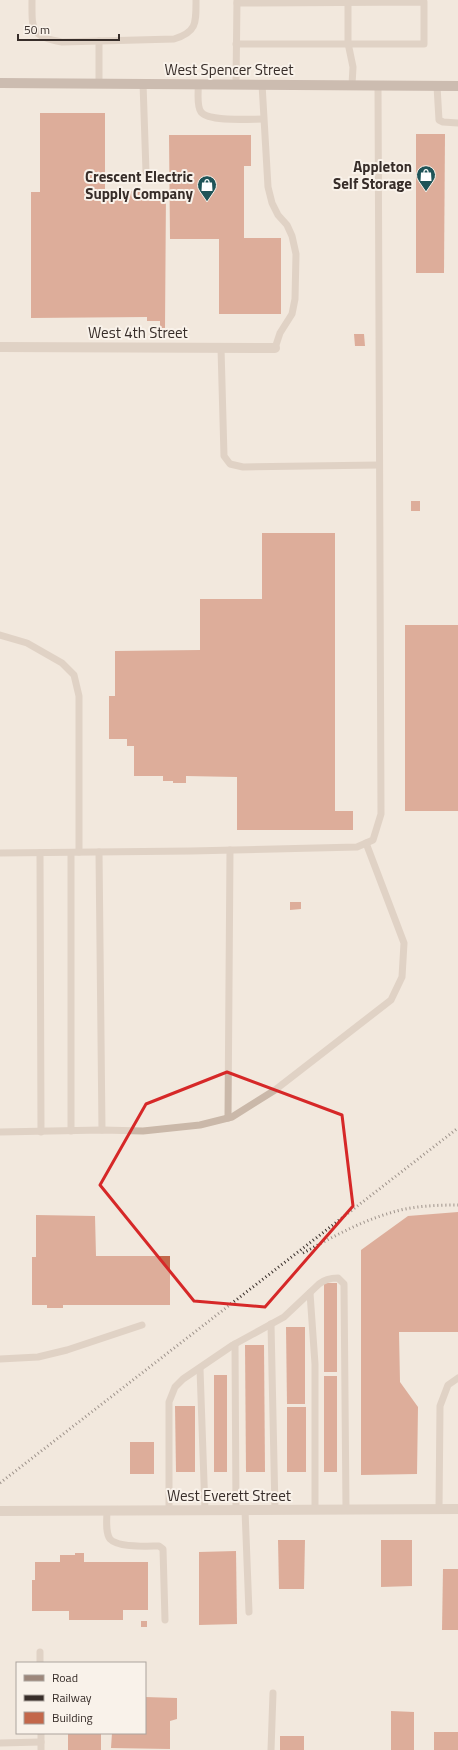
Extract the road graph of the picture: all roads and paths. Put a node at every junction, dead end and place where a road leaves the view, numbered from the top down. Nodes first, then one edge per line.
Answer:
1 (32, 0) edge
2 (196, 0) edge
3 (237, 1) edge
4 (348, 1) edge
5 (98, 41) junction
6 (348, 43) junction
7 (236, 44) junction
8 (0, 83) edge
9 (99, 83) junction
10 (143, 83) junction
11 (198, 84) junction
12 (236, 84) junction
13 (262, 84) junction
14 (352, 85) junction
15 (378, 85) junction
16 (437, 86) junction
17 (458, 86) edge
18 (263, 119) junction
19 (458, 123) edge
20 (146, 172) dead end
21 (0, 347) edge
22 (221, 348) junction
23 (275, 348) joint
24 (380, 465) junction
25 (0, 635) edge
26 (366, 843) junction
27 (230, 850) junction
28 (79, 852) junction
29 (99, 852) junction
30 (0, 853) edge
31 (40, 853) junction
32 (70, 853) junction
33 (228, 1118) junction
34 (102, 1130) junction
35 (71, 1131) junction
36 (0, 1132) edge
37 (41, 1132) junction
38 (310, 1293) junction
39 (271, 1324) junction
40 (142, 1325) dead end
41 (235, 1344) junction
42 (0, 1359) edge
43 (200, 1369) junction
44 (458, 1378) edge
45 (315, 1509) junction
46 (346, 1509) junction
47 (439, 1509) junction
48 (458, 1509) edge
49 (107, 1510) junction
50 (169, 1510) junction
51 (204, 1510) junction
52 (241, 1510) junction
53 (275, 1510) junction
54 (0, 1511) edge
55 (249, 1612) dead end
56 (165, 1620) dead end
57 (40, 1652) dead end
58 (40, 1662) edge
59 (272, 1693) dead end
60 (41, 1734) edge
61 (41, 1742) junction
62 (0, 1743) edge
63 (41, 1750) edge
64 (271, 1750) edge

1 - 5 lane
2 - 5 lane
3 - 4 lane
3 - 7 lane
4 - 6 lane
4 - 6 lane
5 - 9 lane
6 - 7 lane
6 - 14 lane
7 - 12 lane
8 - 9 street, West Spencer Street
9 - 10 street, West Spencer Street
10 - 11 street, West Spencer Street
10 - 20 lane
11 - 12 street, West Spencer Street
11 - 18 lane
12 - 13 street, West Spencer Street
13 - 14 street, West Spencer Street
13 - 18 lane
14 - 15 street, West Spencer Street
15 - 16 street, West Spencer Street
15 - 24 lane
16 - 17 street, West Spencer Street
16 - 19 lane
18 - 23 lane
21 - 22 street, West 4th Street
22 - 23 street, West 4th Street
22 - 24 lane
24 - 26 lane
25 - 28 lane
26 - 27 lane
26 - 33 lane
27 - 29 lane
27 - 33 lane
28 - 29 lane
28 - 32 lane
29 - 34 lane
30 - 31 lane
31 - 32 lane
31 - 37 lane
32 - 35 lane
33 - 34 lane
34 - 35 lane
35 - 37 lane
36 - 37 lane
38 - 39 lane
38 - 45 lane
38 - 46 lane
39 - 41 lane
39 - 53 lane
40 - 42 lane
41 - 43 lane
41 - 52 lane
43 - 50 lane
43 - 51 lane
44 - 47 lane
45 - 46 street, West Everett Street
45 - 53 street, West Everett Street
46 - 47 street, West Everett Street
47 - 48 street, West Everett Street
49 - 50 street, West Everett Street
49 - 54 street, West Everett Street
49 - 56 lane
50 - 51 street, West Everett Street
51 - 52 street, West Everett Street
52 - 53 street, West Everett Street
52 - 55 lane
57 - 58 lane
59 - 64 lane
60 - 61 lane
61 - 62 lane
61 - 63 lane

